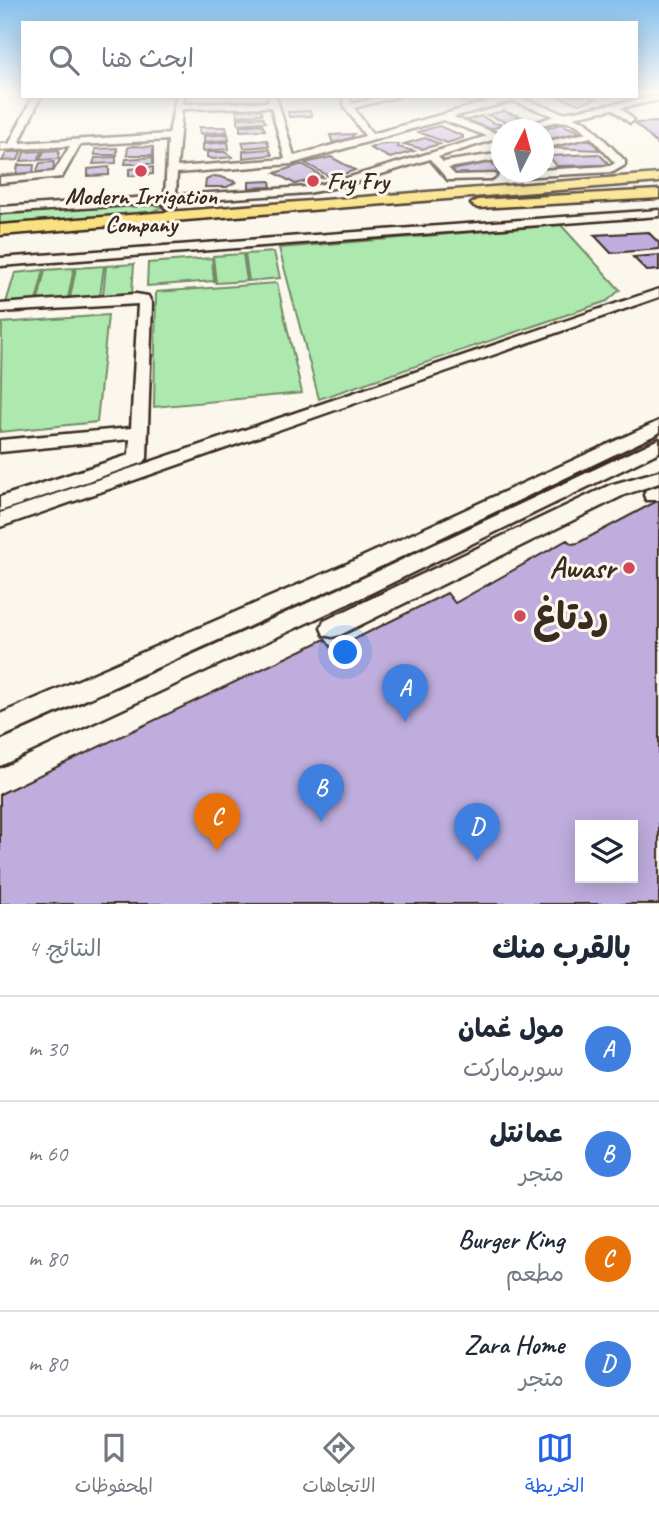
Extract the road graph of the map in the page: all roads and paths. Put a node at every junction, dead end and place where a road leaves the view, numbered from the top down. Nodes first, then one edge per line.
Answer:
1 (18, 135) edge
2 (283, 135) edge
3 (368, 135) edge
4 (383, 135) edge
5 (589, 135) edge
6 (595, 135) edge
7 (173, 137) joint
8 (491, 137) edge
9 (371, 139) junction
10 (482, 140) junction
11 (76, 143) junction
12 (554, 143) edge
13 (13, 146) junction
14 (0, 147) edge
15 (491, 147) edge
16 (432, 156) junction
17 (491, 157) edge
18 (291, 160) junction
19 (440, 166) junction
20 (172, 170) junction
21 (554, 171) edge
22 (491, 176) dead end
23 (659, 176) edge
24 (0, 180) edge
25 (659, 190) edge
26 (170, 203) junction
27 (0, 210) edge
28 (659, 214) edge
29 (194, 217) junction
30 (151, 220) junction
31 (0, 230) edge
32 (0, 239) edge
33 (0, 262) edge
34 (659, 293) edge
35 (0, 308) edge
36 (659, 426) edge
37 (139, 433) junction
38 (659, 445) edge
39 (0, 446) edge
40 (657, 488) edge
41 (0, 504) edge
42 (0, 520) edge
43 (332, 628) dead end
44 (0, 726) edge
45 (0, 754) edge

1 - 13 street
2 - 18 street
3 - 9 street
4 - 9 street
5 - 12 street
6 - 21 street
7 - 11 street
7 - 20 street
8 - 10 street
9 - 18 street
10 - 15 street
10 - 16 street
11 - 13 street
11 - 24 street
13 - 14 street
16 - 19 street
16 - 26 street
17 - 19 street
18 - 20 street
19 - 22 street
20 - 26 street
23 - 29 main road
25 - 32 main road
26 - 27 street
26 - 29 street
26 - 30 street
28 - 33 street
29 - 30 main road
30 - 31 main road
34 - 42 street
35 - 37 street
36 - 44 street
37 - 39 street
37 - 41 street
38 - 45 street
40 - 43 street

